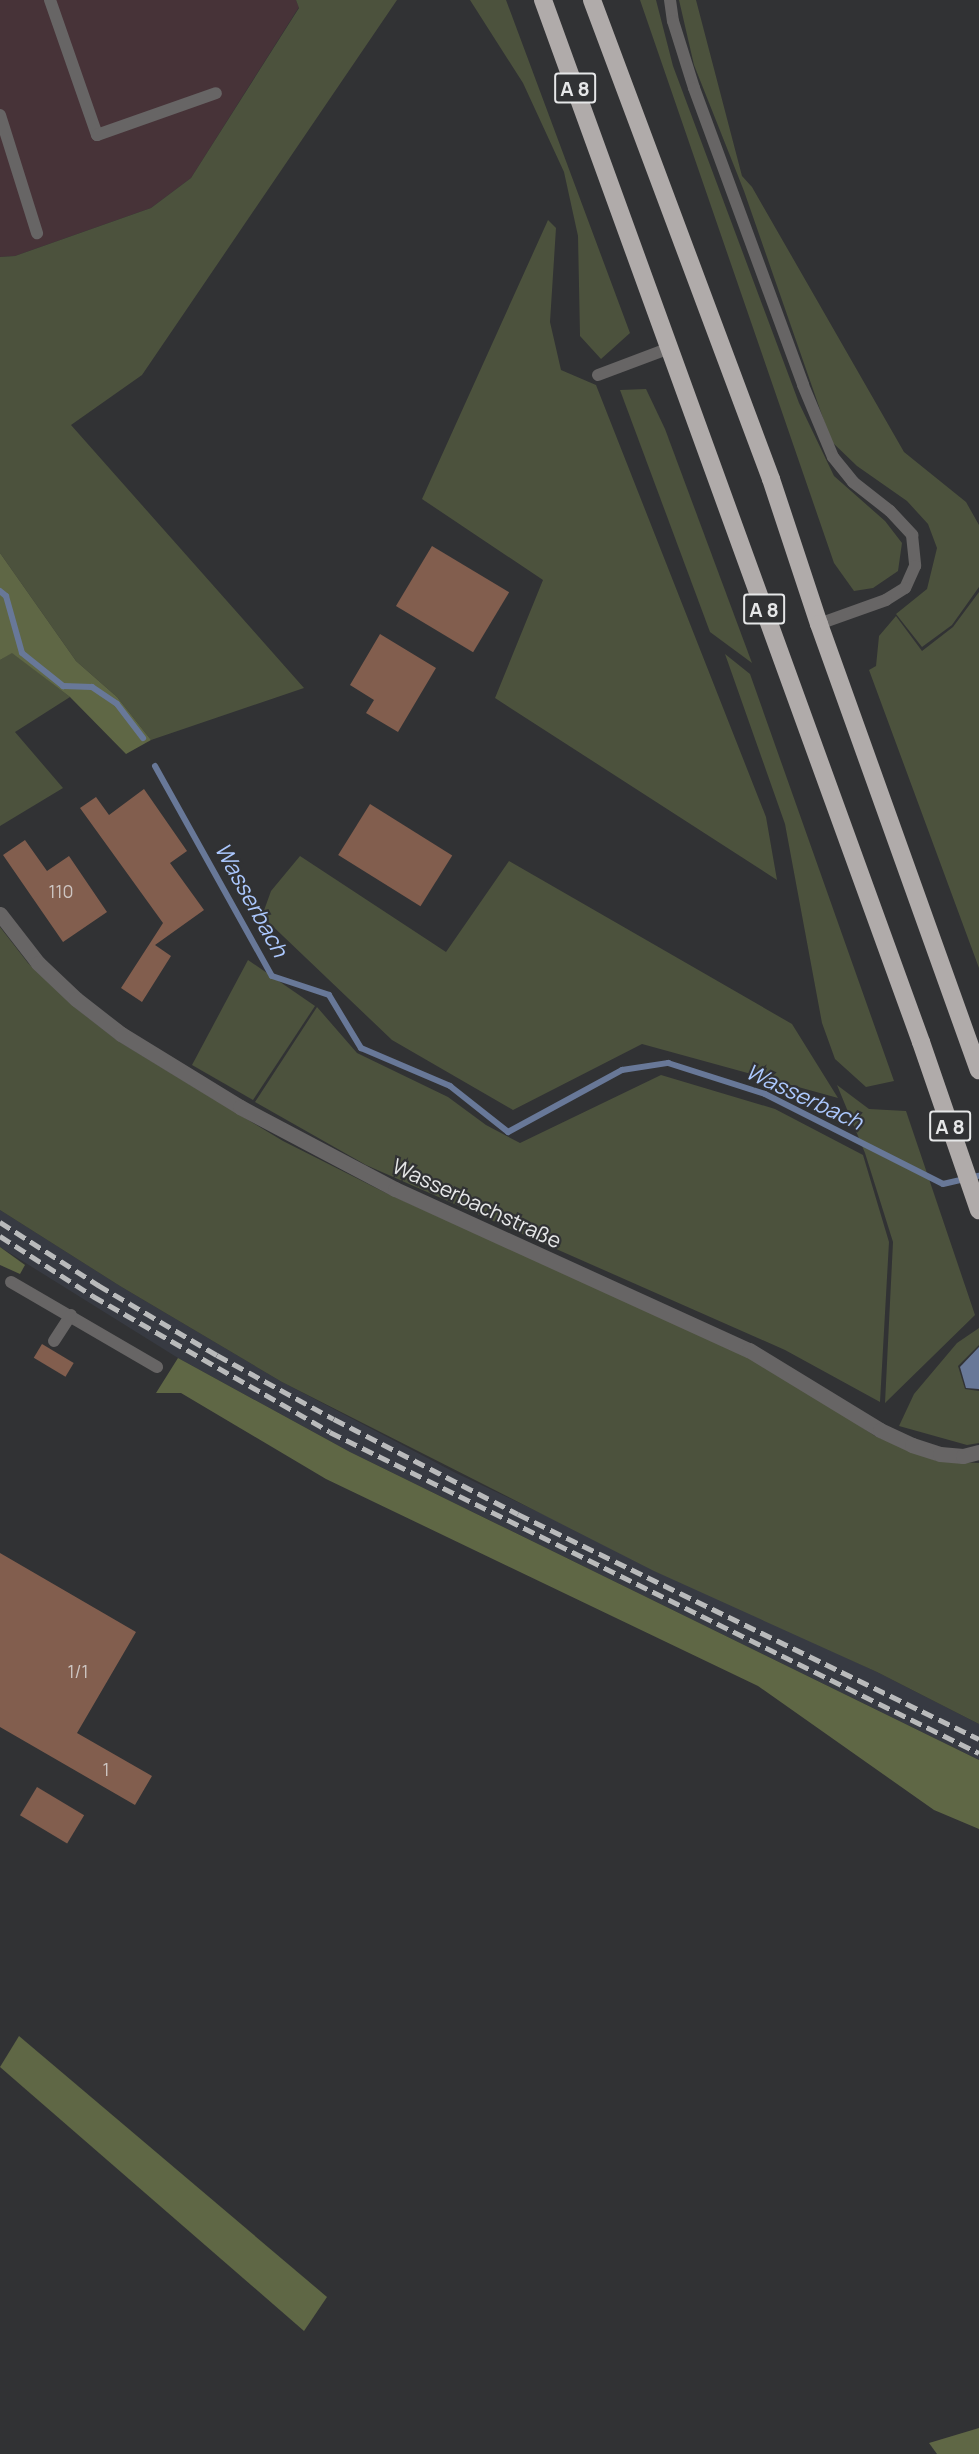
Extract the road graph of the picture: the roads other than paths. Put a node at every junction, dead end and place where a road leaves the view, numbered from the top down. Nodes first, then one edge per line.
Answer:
1 (50, 0) edge
2 (543, 0) edge
3 (592, 0) edge
4 (670, 0) edge
5 (216, 93) dead end
6 (0, 115) edge
7 (37, 233) dead end
8 (670, 348) junction
9 (598, 375) dead end
10 (819, 624) junction
11 (0, 914) edge
12 (979, 1070) edge
13 (979, 1210) edge
14 (11, 1282) dead end
15 (71, 1315) junction
16 (54, 1341) dead end
17 (157, 1367) dead end
18 (979, 1452) edge

1 - 5 lane
2 - 8 highway, A 8
3 - 10 highway, A 8
4 - 10 lane
6 - 7 lane
8 - 9 lane
8 - 13 highway, A 8
10 - 12 highway, A 8
11 - 18 street, Wasserbachstraße
14 - 15 lane
15 - 16 lane
15 - 17 lane

